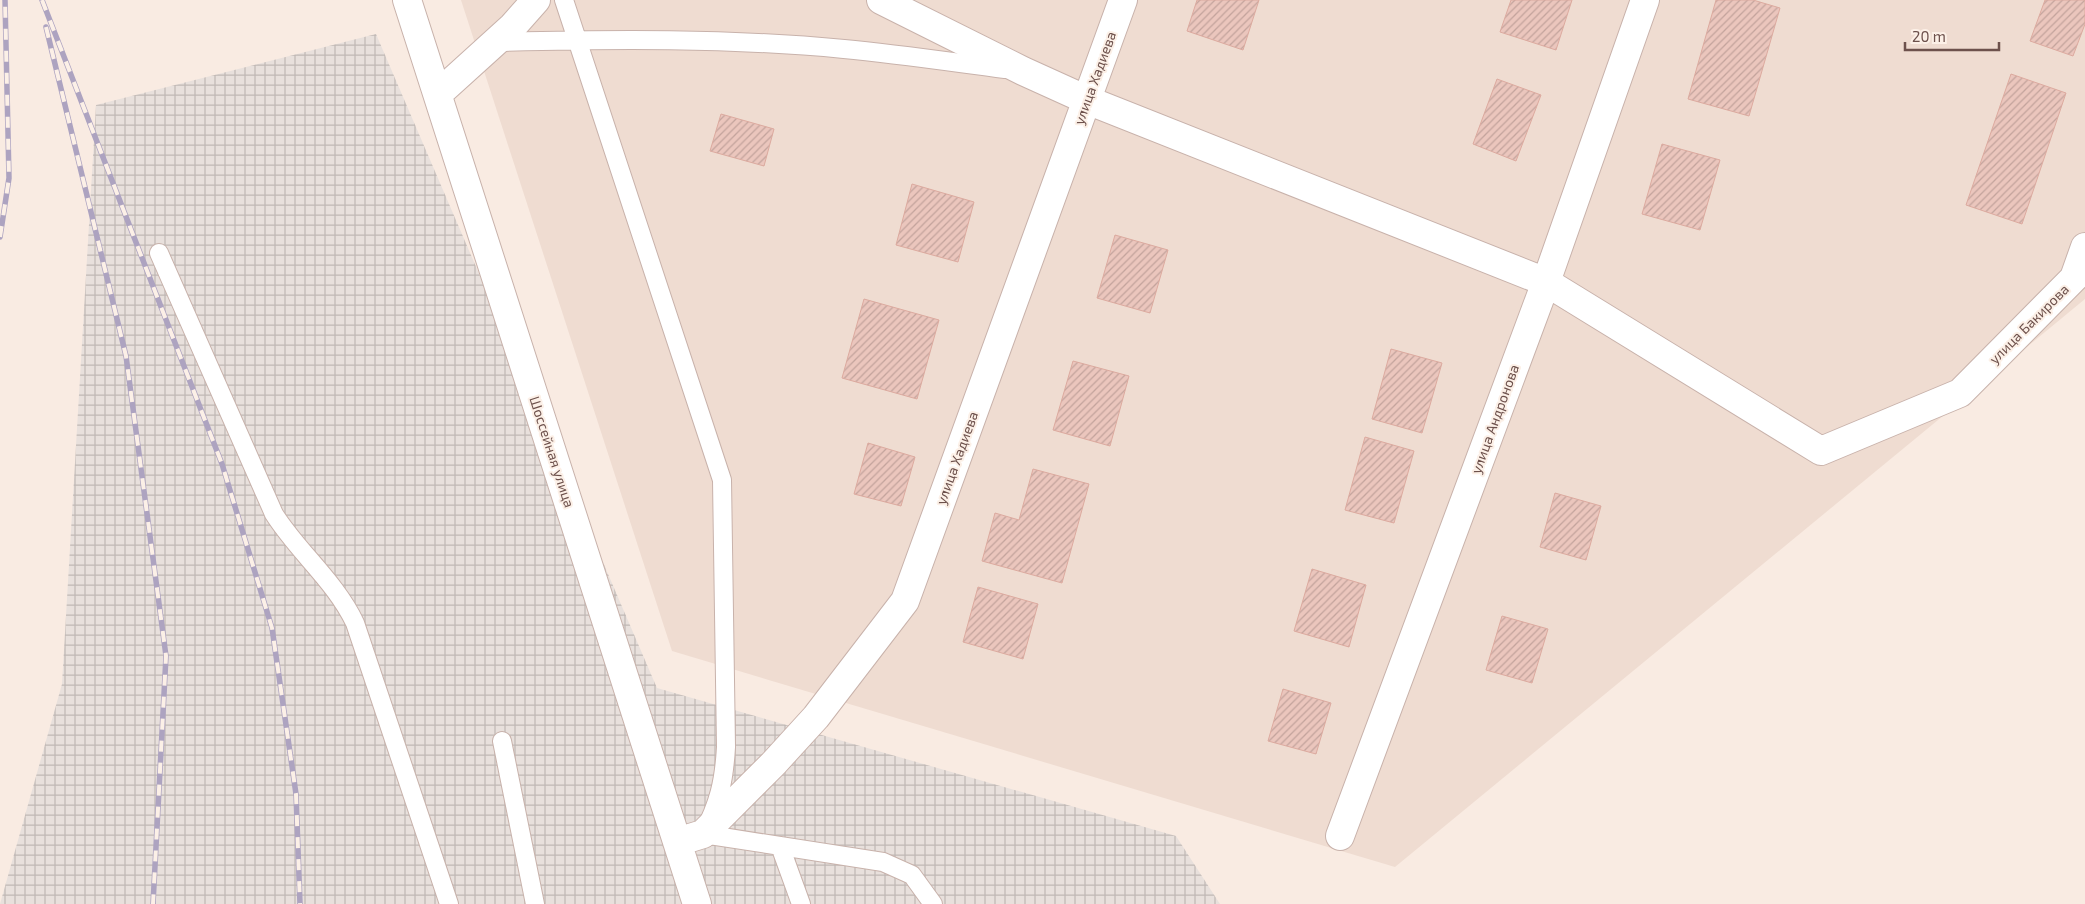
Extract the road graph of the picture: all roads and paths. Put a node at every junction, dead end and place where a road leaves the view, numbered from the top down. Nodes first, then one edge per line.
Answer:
1 (407, 0) edge
2 (536, 0) edge
3 (564, 0) edge
4 (881, 0) edge
5 (1123, 0) edge
6 (1645, 0) edge
7 (577, 40) junction
8 (496, 42) junction
9 (1023, 71) junction
10 (438, 94) junction
11 (1087, 100) junction
12 (2085, 247) edge
13 (159, 253) dead end
14 (1546, 282) junction
15 (502, 741) dead end
16 (703, 834) junction
17 (1340, 836) dead end
18 (677, 842) junction
19 (780, 846) junction
20 (449, 904) edge
21 (535, 904) edge
22 (697, 904) edge
23 (801, 904) edge
24 (933, 904) edge

1 - 10 street, Шоссейная улица
2 - 8 street
3 - 7 lane
4 - 9 street
5 - 11 street, улица Хадиева
6 - 14 street, улица Андронова
7 - 8 lane
7 - 9 lane
7 - 16 lane
8 - 10 street
9 - 11 street
10 - 18 street, Шоссейная улица
11 - 14 street
11 - 16 street, улица Хадиева
12 - 14 street, улица Бакирова
13 - 20 lane
14 - 17 street, улица Андронова
15 - 21 lane
16 - 18 street, улица Хадиева
16 - 19 lane
18 - 22 street, Шоссейная улица
19 - 23 lane
19 - 24 lane

